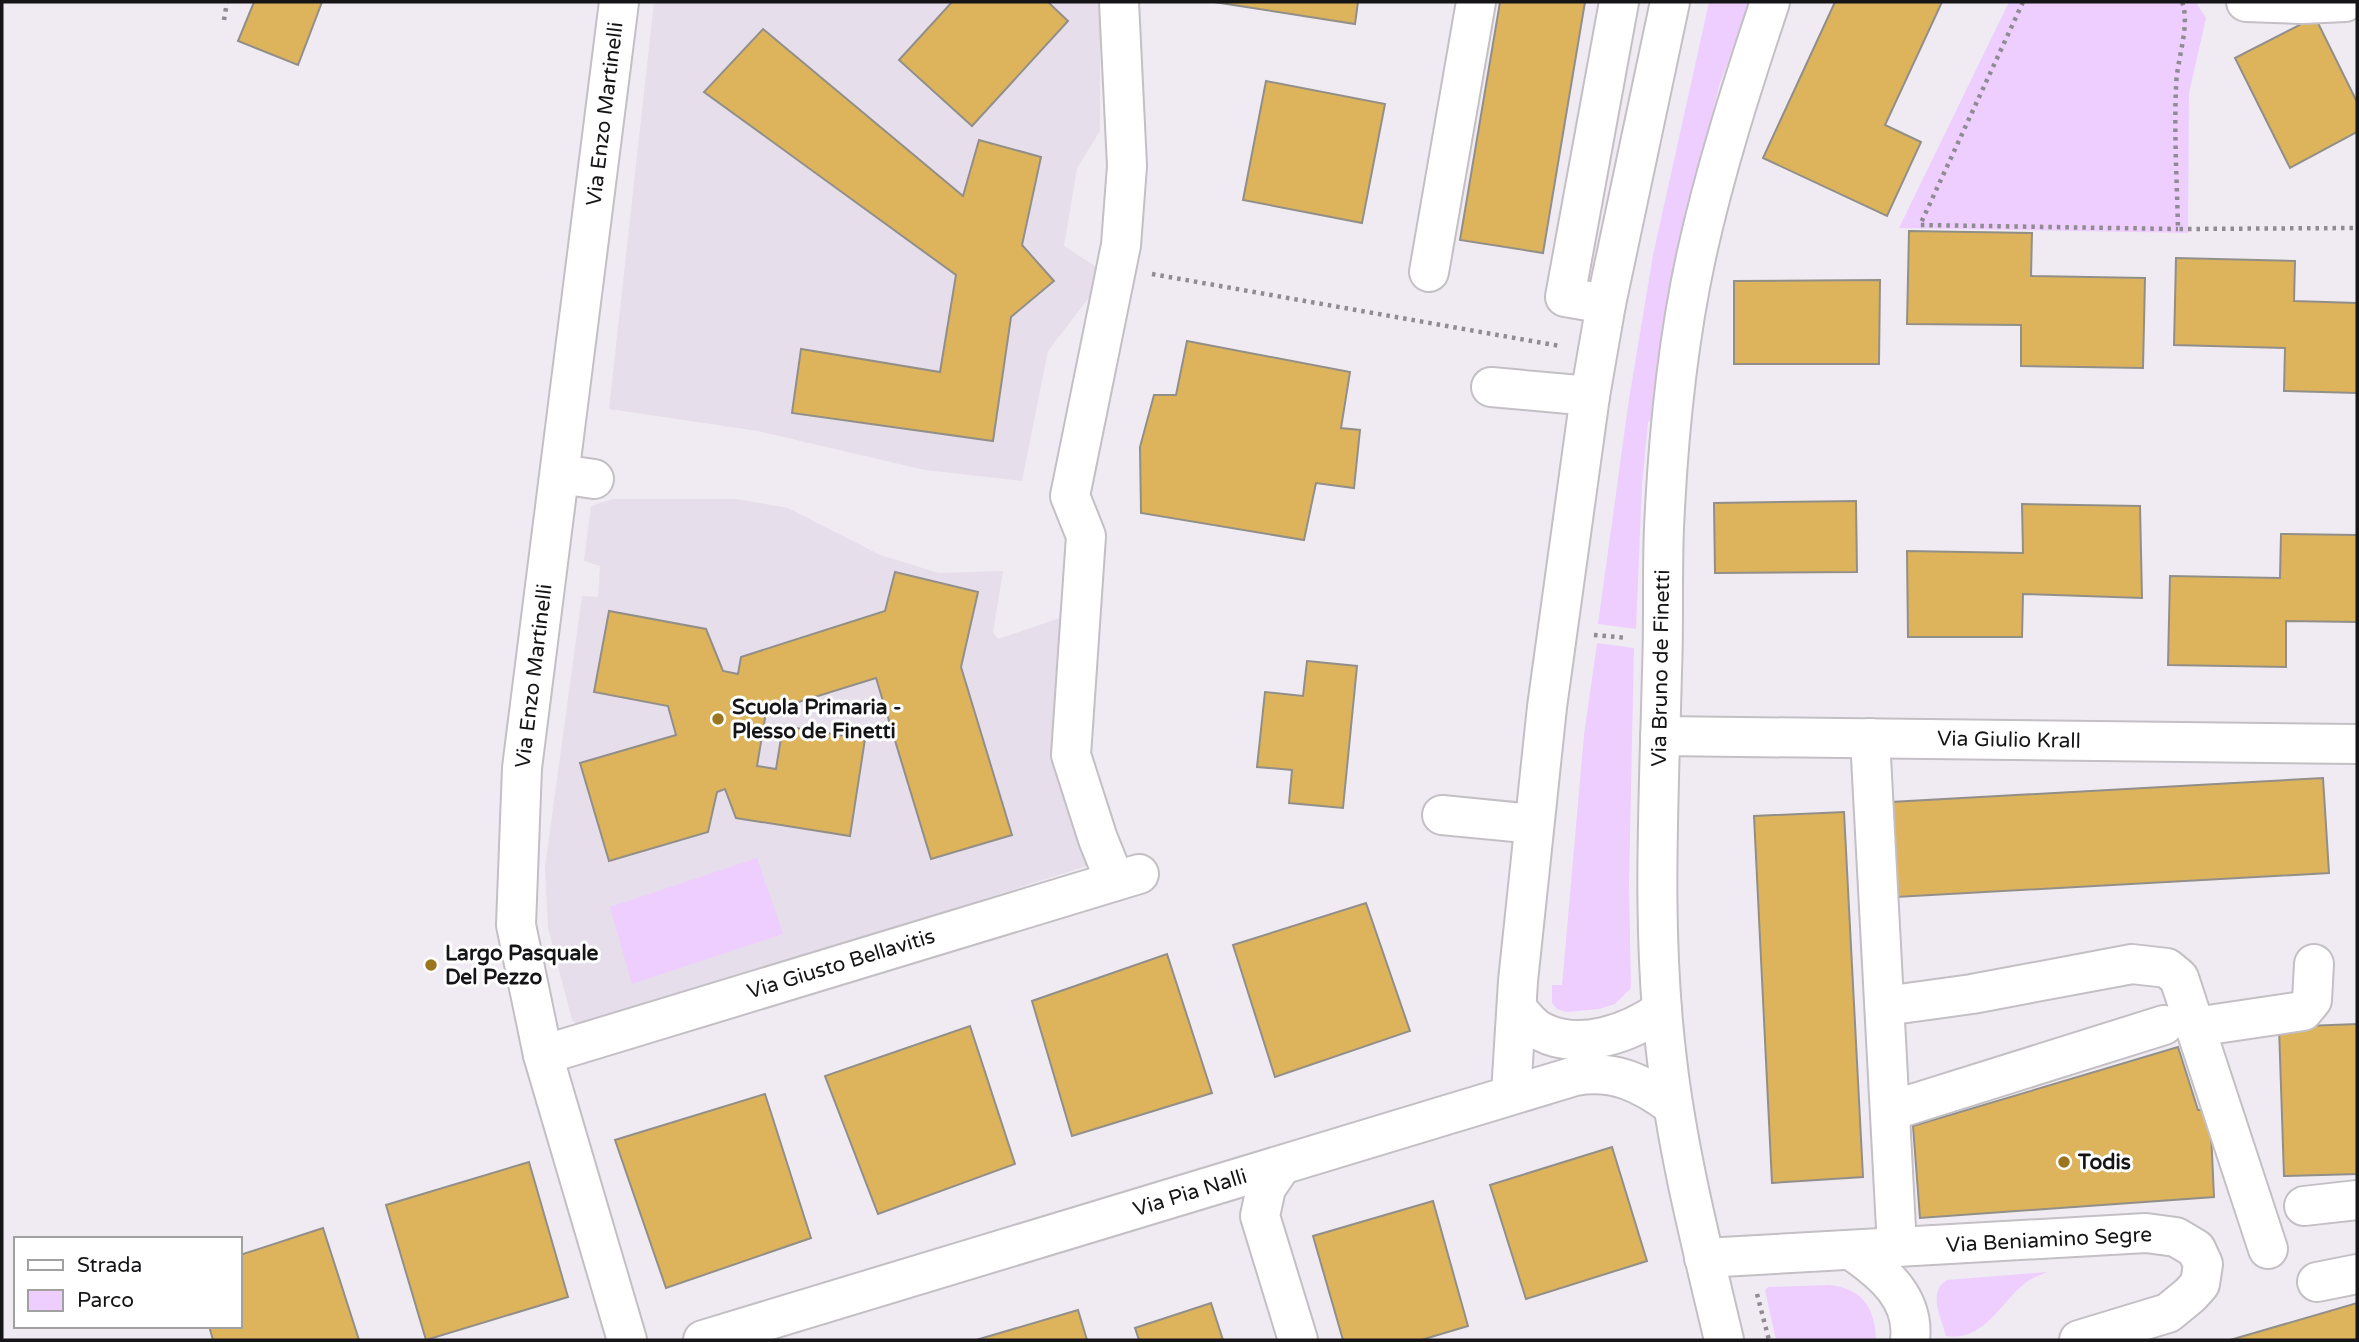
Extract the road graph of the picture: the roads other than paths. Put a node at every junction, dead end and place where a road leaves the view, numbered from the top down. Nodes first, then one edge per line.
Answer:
1 (619, 2) edge
2 (1119, 2) edge
3 (1476, 2) edge
4 (1619, 2) edge
5 (1670, 2) edge
6 (1770, 2) edge
7 (2246, 2) edge
8 (2345, 2) edge
9 (1429, 272) dead end
10 (1605, 304) junction
11 (1491, 387) dead end
12 (1590, 396) junction
13 (1660, 736) junction
14 (1870, 738) junction
15 (2357, 744) edge
16 (1442, 815) dead end
17 (1534, 824) junction
18 (2314, 964) dead end
19 (1885, 1006) junction
20 (1517, 1009) junction
21 (1662, 1010) junction
22 (2180, 1026) junction
23 (543, 1055) junction
24 (1511, 1094) junction
25 (1673, 1106) junction
26 (1890, 1111) junction
27 (1281, 1166) junction
28 (2357, 1200) edge
29 (2304, 1206) dead end
30 (1897, 1247) junction
31 (2268, 1249) dead end
32 (1851, 1250) junction
33 (1704, 1258) junction
34 (2357, 1274) edge
35 (2317, 1282) dead end
36 (626, 1340) edge
37 (703, 1340) edge
38 (1298, 1340) edge
39 (1724, 1340) edge
40 (1910, 1340) edge
41 (2079, 1340) edge

1 - 23 street, Via Enzo Martinelli
2 - 23 street, Via Giusto Bellavitis
3 - 9 street
4 - 10 street
5 - 10 street
6 - 13 street, Via Bruno de Finetti
7 - 8 street
10 - 12 street
11 - 12 street
12 - 17 street
13 - 14 street, Via Giulio Krall
13 - 21 street, Via Bruno de Finetti
14 - 15 street, Via Giulio Krall
14 - 19 street
16 - 17 street
17 - 20 street
18 - 22 street
19 - 22 street
19 - 26 street
20 - 21 street
20 - 24 street
21 - 25 street, Via Bruno de Finetti
22 - 26 street
22 - 31 street
23 - 36 street, Via Enzo Martinelli
24 - 25 street, Via Pia Nalli
24 - 27 street, Via Pia Nalli
25 - 33 street, Via Bruno de Finetti
26 - 30 street
27 - 37 street, Via Pia Nalli
27 - 38 street
28 - 29 street
30 - 32 street, Via Beniamino Segre
30 - 41 street, Via Beniamino Segre
32 - 33 street, Via Beniamino Segre
32 - 40 street
33 - 39 street, Via Bruno de Finetti
34 - 35 street

